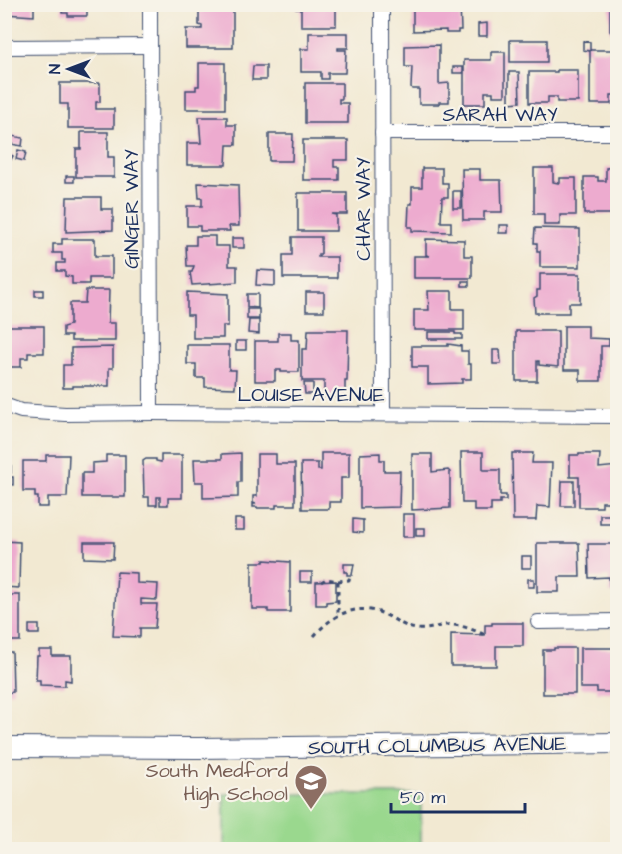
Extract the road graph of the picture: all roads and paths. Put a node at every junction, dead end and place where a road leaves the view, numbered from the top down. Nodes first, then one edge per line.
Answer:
1 (150, 4) edge
2 (382, 4) edge
3 (150, 46) junction
4 (4, 47) edge
5 (382, 133) junction
6 (618, 134) edge
7 (4, 405) edge
8 (151, 413) junction
9 (383, 413) junction
10 (618, 416) edge
11 (350, 576) dead end
12 (338, 581) junction
13 (321, 582) dead end
14 (338, 615) junction
15 (618, 621) edge
16 (538, 622) dead end
17 (485, 635) dead end
18 (314, 636) dead end
19 (618, 743) edge
20 (4, 747) edge

1 - 3 street, GINGER WAY
2 - 5 street, CHAR WAY
3 - 4 street
3 - 8 street, GINGER WAY
5 - 6 street, SARAH WAY
5 - 9 street, CHAR WAY
7 - 8 street, LOUISE AVENUE
8 - 9 street, LOUISE AVENUE
9 - 10 street, LOUISE AVENUE
11 - 12 path
12 - 13 path
12 - 14 path
14 - 17 path
14 - 18 path
15 - 16 street
19 - 20 main road, SOUTH COLUMBUS AVENUE

